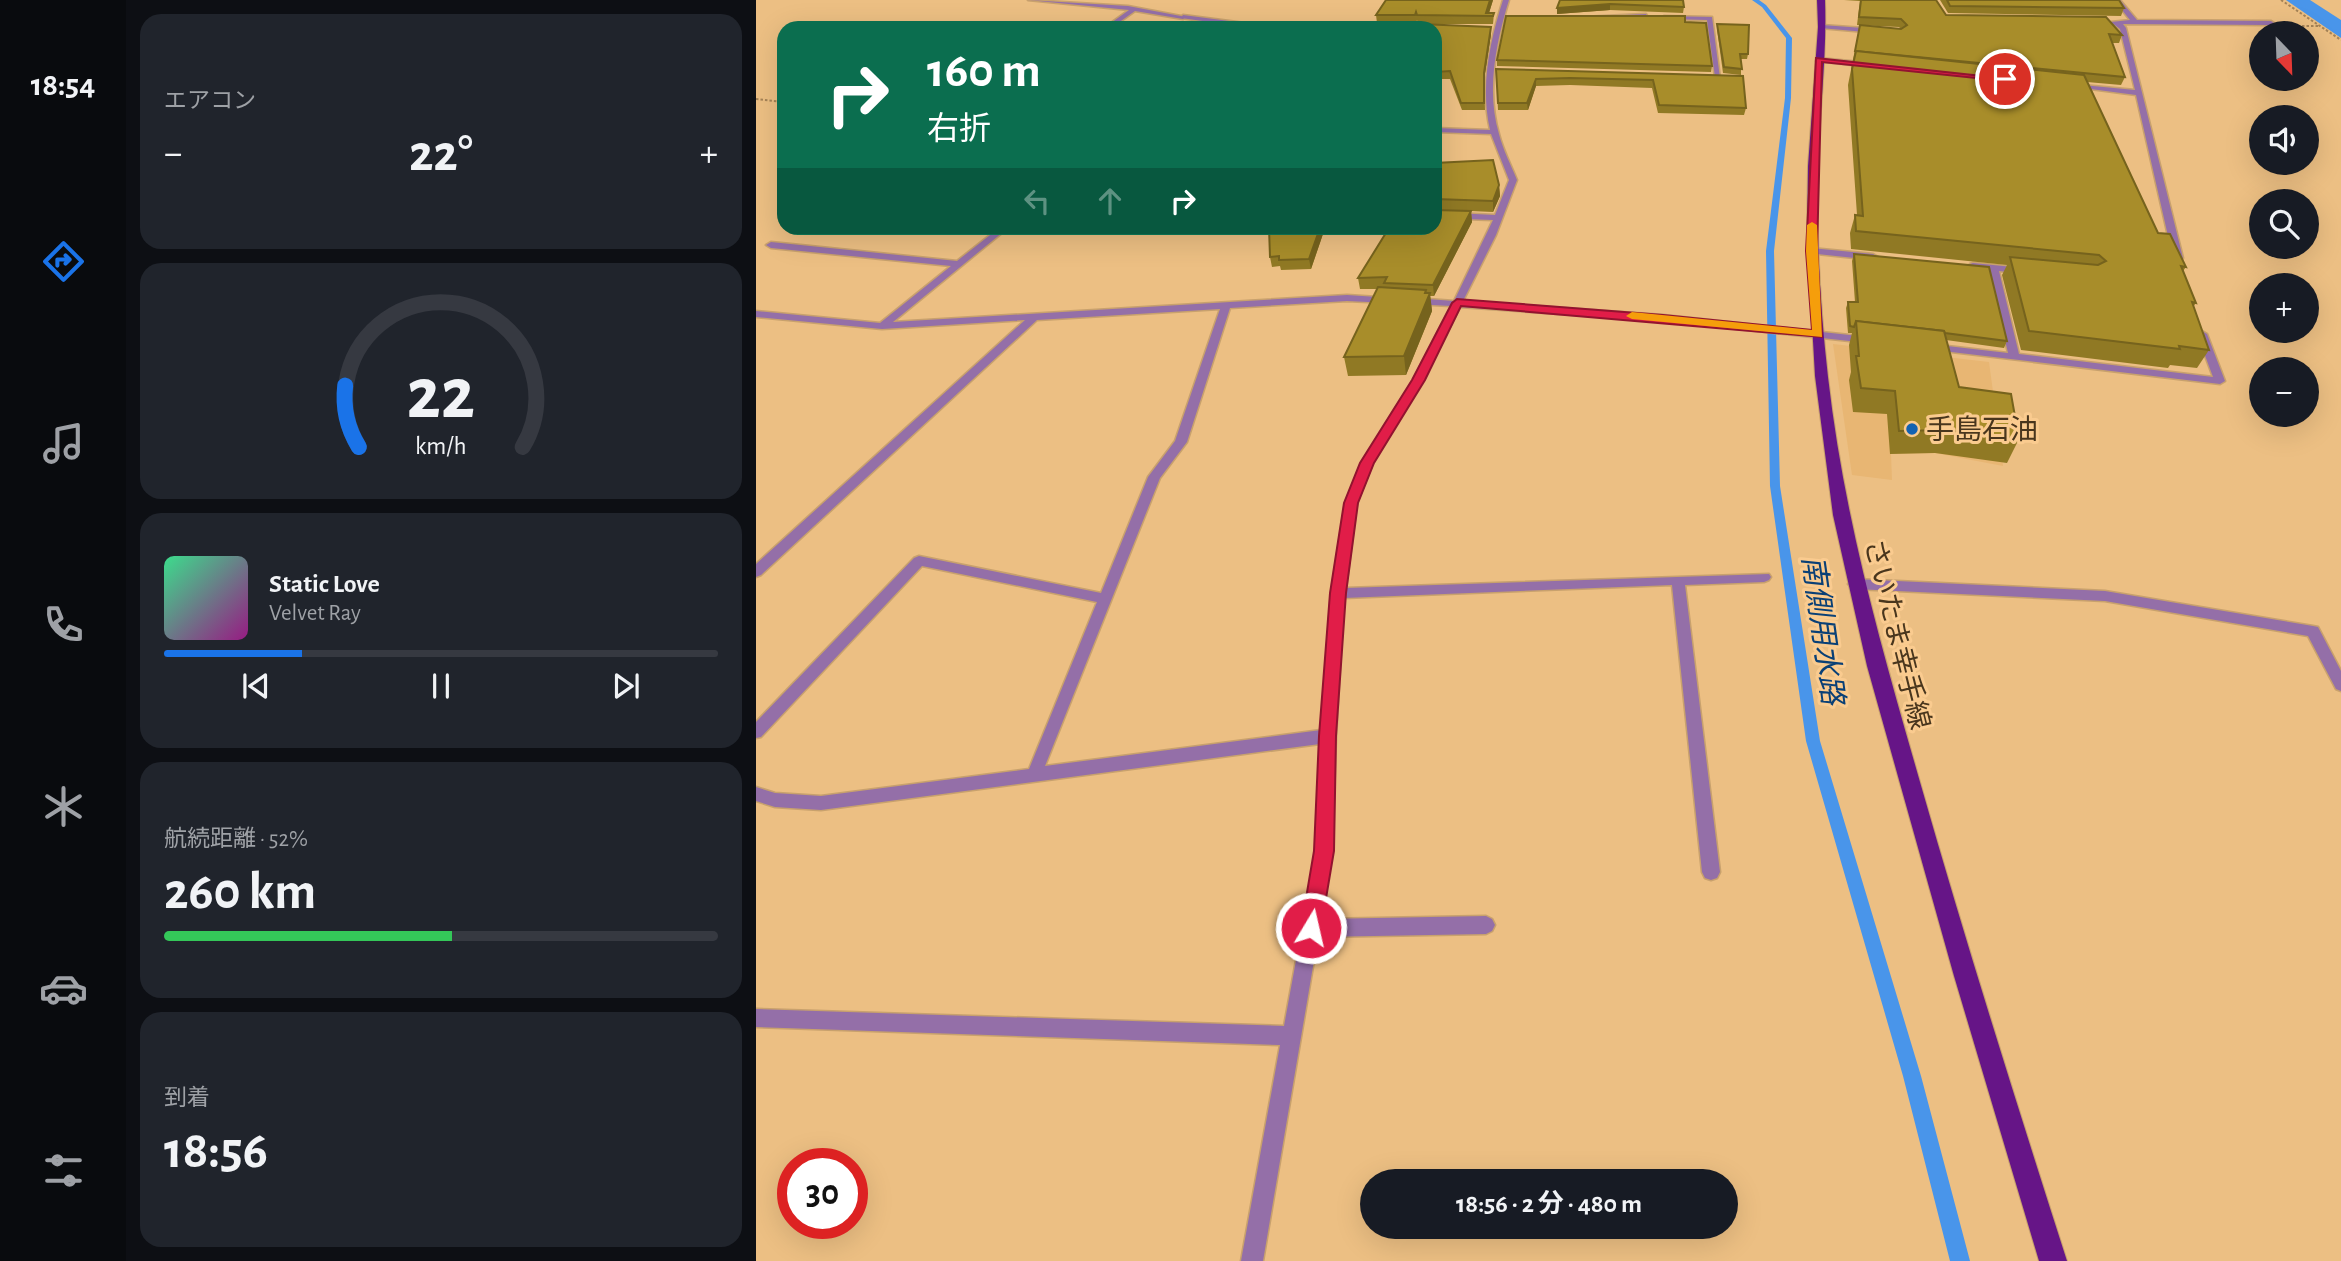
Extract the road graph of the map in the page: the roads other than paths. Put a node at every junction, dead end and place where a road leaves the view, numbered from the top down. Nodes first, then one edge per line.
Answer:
1 (1031, 0) edge
2 (1506, 0) edge
3 (1821, 0) edge
4 (2117, 0) edge
5 (1133, 9) junction
6 (1501, 15) junction
7 (1513, 16) edge
8 (1572, 18) edge
9 (1117, 21) edge
10 (1209, 21) edge
11 (2104, 22) edge
12 (2117, 22) junction
13 (2136, 23) junction
14 (2249, 23) edge
15 (1822, 27) junction
16 (1484, 29) edge
17 (1497, 29) junction
18 (1886, 31) edge
19 (1818, 60) junction
20 (1885, 67) edge
21 (1490, 71) junction
22 (1504, 71) edge
23 (1705, 77) edge
24 (1718, 78) junction
25 (1731, 78) edge
26 (2059, 85) edge
27 (2139, 93) junction
28 (1442, 130) edge
29 (1494, 132) junction
30 (1442, 215) edge
31 (1499, 218) junction
32 (995, 235) edge
33 (771, 246) dead end
34 (1811, 251) junction
35 (1889, 258) edge
36 (959, 264) junction
37 (2179, 265) edge
38 (1967, 266) edge
39 (1993, 268) junction
40 (2034, 272) edge
41 (1457, 303) junction
42 (1225, 307) junction
43 (756, 314) edge
44 (2195, 317) edge
45 (1032, 319) junction
46 (882, 326) junction
47 (1818, 334) junction
48 (1883, 342) edge
49 (1923, 346) edge
50 (2014, 357) junction
51 (756, 572) edge
52 (1764, 578) dead end
53 (1678, 581) junction
54 (1855, 584) junction
55 (1338, 593) junction
56 (1105, 599) junction
57 (2341, 685) edge
58 (756, 732) edge
59 (1328, 736) junction
60 (1034, 775) junction
61 (756, 794) edge
62 (1710, 872) dead end
63 (1486, 925) dead end
64 (1311, 928) junction
65 (756, 1018) edge
66 (1293, 1036) junction
67 (1252, 1261) edge
68 (2053, 1261) edge

1 - 5 street
2 - 6 street
3 - 15 main road, さいたま幸手線
4 - 13 street
5 - 9 street
5 - 10 street
6 - 7 street
6 - 17 street
8 - 24 street
11 - 12 street
12 - 13 street
12 - 27 street
13 - 14 street
15 - 18 street
15 - 19 main road, さいたま幸手線
16 - 17 street
17 - 21 street
19 - 20 street
19 - 34 main road, さいたま幸手線
21 - 22 street
21 - 29 street
23 - 24 street
24 - 25 street
26 - 27 street
27 - 37 street
28 - 29 street
29 - 31 street
30 - 31 street
31 - 41 street
32 - 36 street
33 - 36 street
34 - 35 street
34 - 47 main road, さいたま幸手線
36 - 46 street
38 - 39 street
39 - 40 street
39 - 50 street
41 - 42 street
41 - 47 street
41 - 55 street
42 - 45 street
42 - 56 street
43 - 46 street
44 - 50 street
45 - 46 street
45 - 51 street
47 - 48 street
47 - 54 main road, さいたま幸手線
49 - 50 street
52 - 53 street
53 - 55 street
53 - 62 street
54 - 57 street
54 - 68 main road, さいたま幸手線
55 - 59 street
56 - 58 street
56 - 60 street
59 - 60 street
59 - 64 street
60 - 61 street
63 - 64 street
64 - 66 street
65 - 66 street
66 - 67 street

